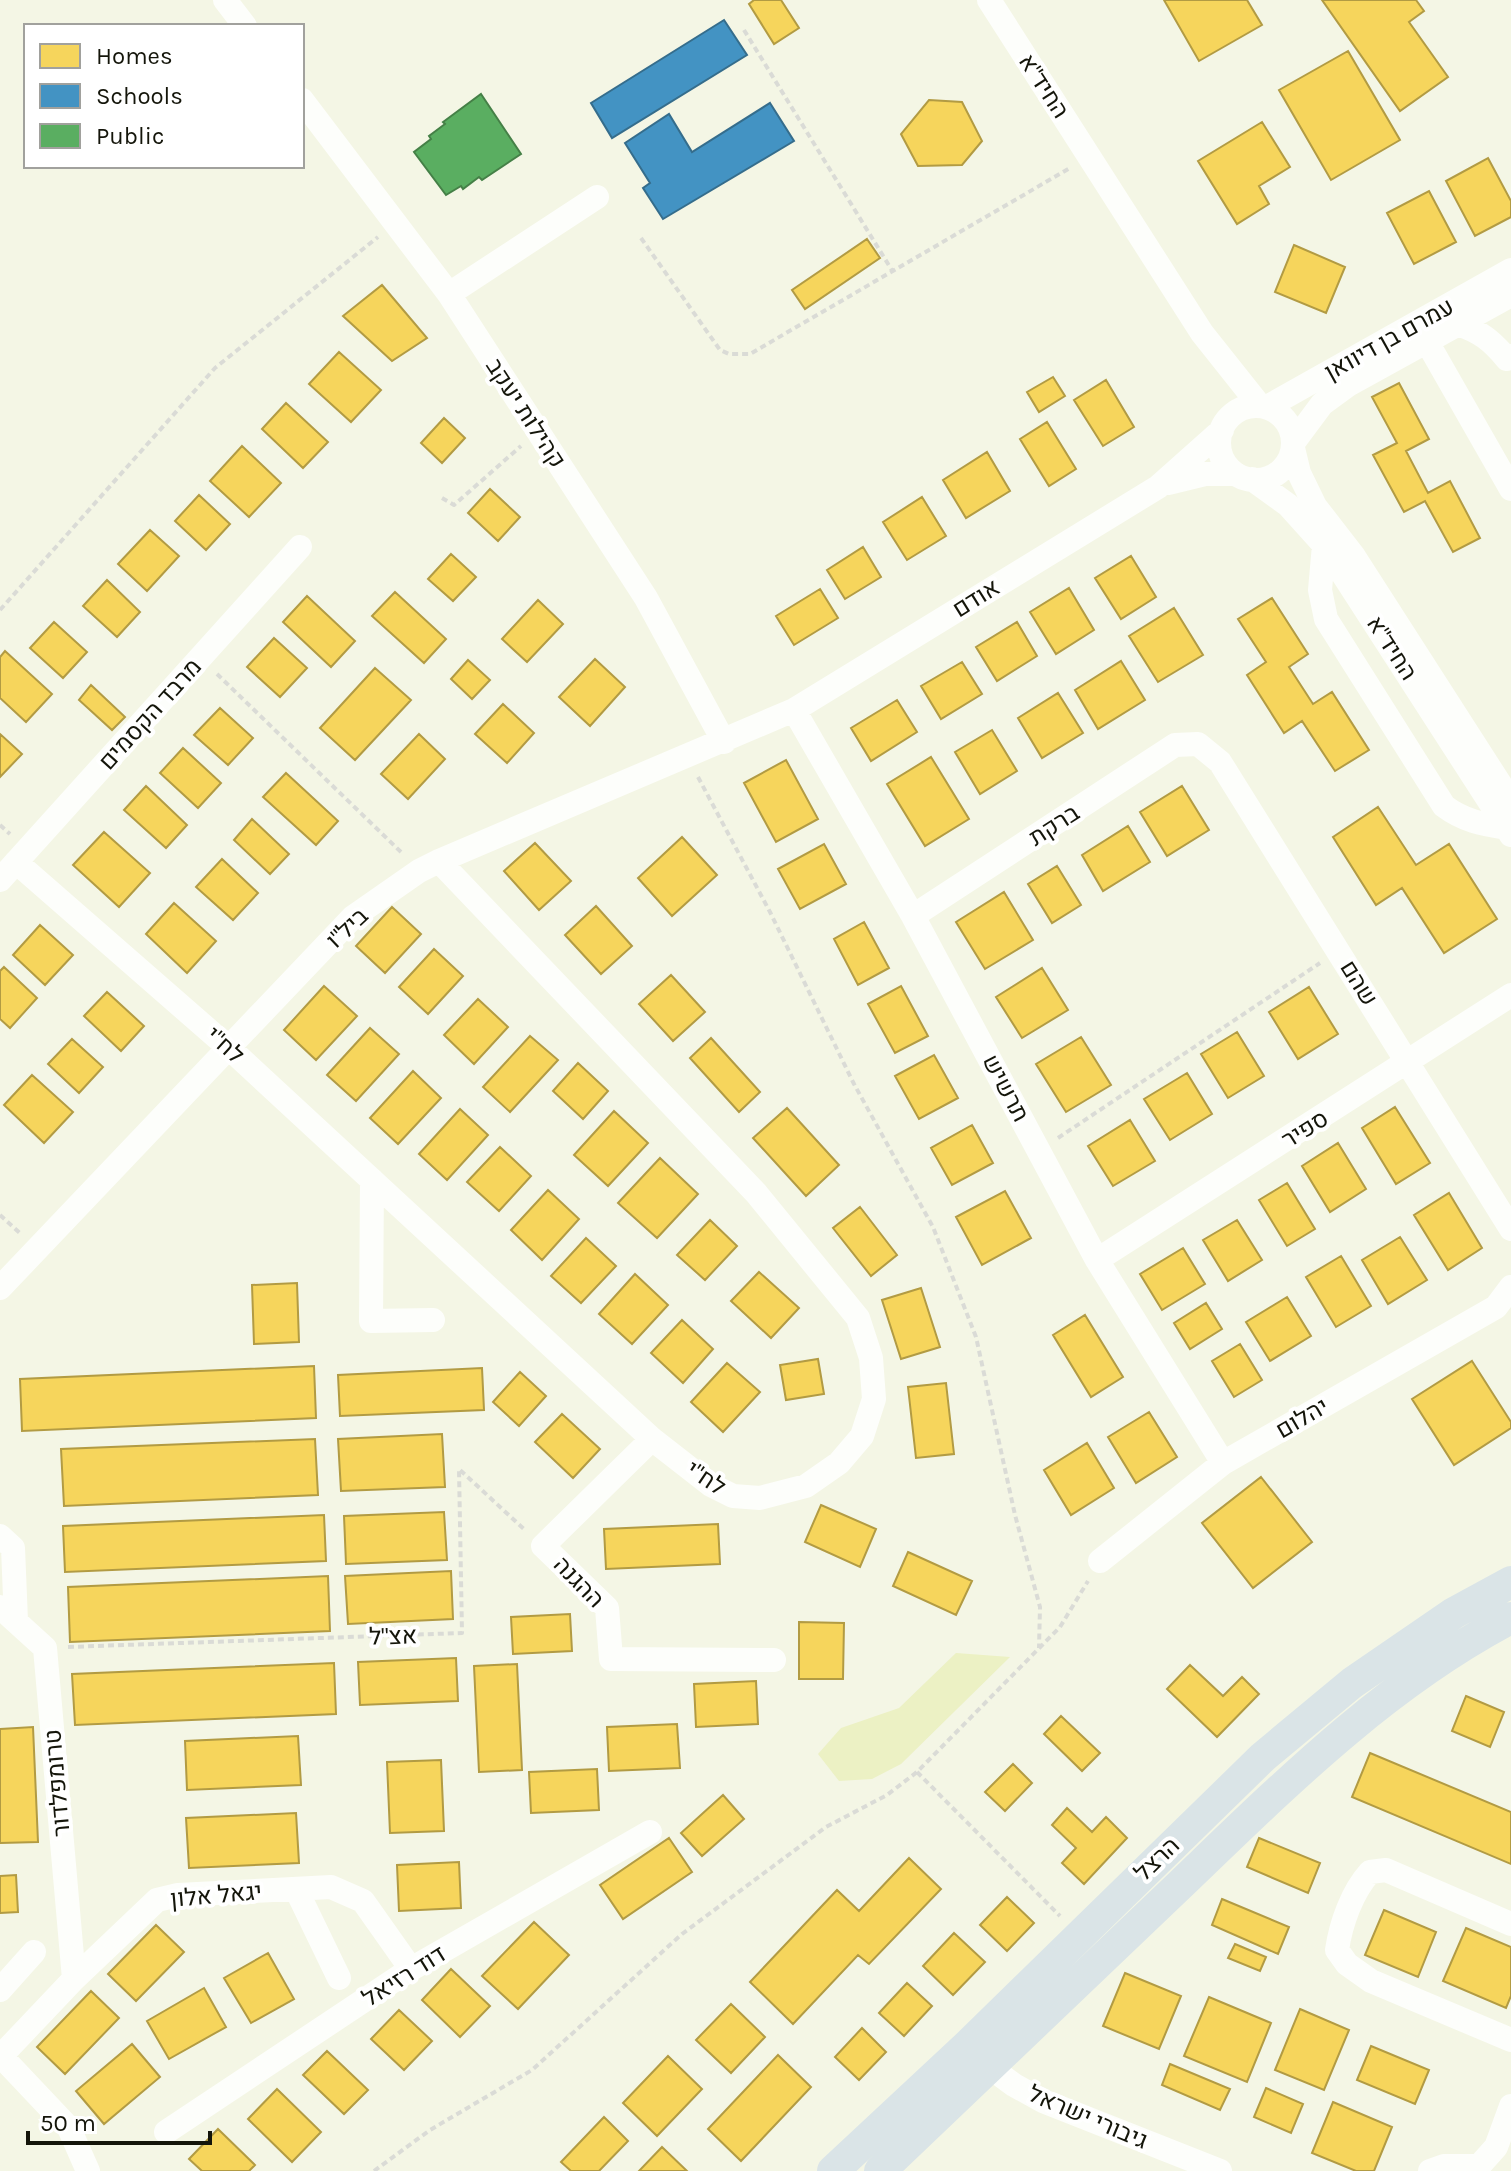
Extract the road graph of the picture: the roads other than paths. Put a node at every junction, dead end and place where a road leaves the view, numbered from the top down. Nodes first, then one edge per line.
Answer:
1 (225, 0) edge
2 (989, 0) edge
3 (243, 24) edge
4 (304, 103) edge
5 (597, 197) dead end
6 (1511, 270) edge
7 (449, 294) junction
8 (1511, 295) edge
9 (1457, 324) junction
10 (1202, 333) junction
11 (1426, 340) junction
12 (1511, 356) edge
13 (1263, 407) junction
14 (1225, 424) junction
15 (1293, 446) junction
16 (1244, 476) junction
17 (1158, 487) junction
18 (1511, 489) edge
19 (1324, 545) junction
20 (300, 547) dead end
21 (794, 710) junction
22 (724, 742) junction
23 (1198, 744) joint
24 (1511, 801) edge
25 (1509, 831) edge
26 (429, 866) junction
27 (8, 871) edge
28 (913, 916) junction
29 (1511, 995) edge
30 (229, 1048) junction
31 (1409, 1063) junction
32 (372, 1180) junction
33 (1511, 1229) edge
34 (1097, 1260) junction
35 (1511, 1287) edge
36 (0, 1288) edge
37 (433, 1320) dead end
38 (652, 1439) junction
39 (1223, 1463) junction
40 (0, 1536) edge
41 (1100, 1561) road end
42 (1511, 1582) edge
43 (8, 1614) edge
44 (1511, 1618) edge
45 (774, 1660) dead end
46 (650, 1832) dead end
47 (296, 1889) junction
48 (1511, 1924) edge
49 (34, 1952) dead end
50 (411, 1969) junction
51 (339, 1978) dead end
52 (74, 1979) junction
53 (0, 1990) edge
54 (1511, 2040) edge
55 (0, 2056) edge
56 (977, 2057) junction
57 (1511, 2106) edge
58 (166, 2132) dead end
59 (88, 2171) edge
60 (833, 2171) edge
61 (880, 2171) edge
62 (1220, 2171) edge
63 (1430, 2171) edge

1 - 3 street
2 - 10 street, החיד"א
4 - 7 street, קהילות יעקב
5 - 7 street
6 - 13 street, עמרם בן דיוואן
7 - 22 street, קהילות יעקב
8 - 9 street, עמרם בן דיוואן
9 - 11 street, עמרם בן דיוואן
9 - 12 street
10 - 13 street, החיד"א
10 - 14 street, החיד"א
11 - 15 street, עמרם בן דיוואן
11 - 18 street, עמרם בן דיוואן
13 - 14 street
13 - 15 street
14 - 16 street
14 - 17 street, אודם
15 - 16 street
15 - 24 street, החיד"א
16 - 17 street, אודם
16 - 19 street, החיד"א
17 - 21 street, אודם
19 - 25 street, החיד"א
19 - 25 street
20 - 27 street, מרבד הקסמים
21 - 22 street, ביל"ו
21 - 28 street, תרשיש
22 - 26 street, ביל"ו
23 - 28 street, ברקת
23 - 31 street, שהם
26 - 30 street, ביל"ו
26 - 38 street, לח"י
27 - 30 street, לח"י
28 - 34 street, תרשיש
29 - 31 street, ספיר
30 - 32 street, לח"י
30 - 36 street, ביל"ו
31 - 33 street, שהם
31 - 34 street, ספיר
32 - 37 street
32 - 38 street, לח"י
34 - 39 street, תרשיש
35 - 39 street, יהלום
38 - 45 street, ההגנה
39 - 41 street, יהלום
40 - 43 street
42 - 56 main road, הרצל
43 - 52 street, טרומפלדור
44 - 56 main road, הרצל
46 - 50 street, דוד רזיאל
47 - 50 street, יגאל אלון
47 - 51 street
47 - 52 street, יגאל אלון
48 - 54 street
49 - 53 street
50 - 58 street, דוד רזיאל
52 - 55 street, יגאל אלון
55 - 59 street
56 - 60 main road, הרצל
56 - 61 main road, הרצל
56 - 62 street, גיבורי ישראל
57 - 63 street

